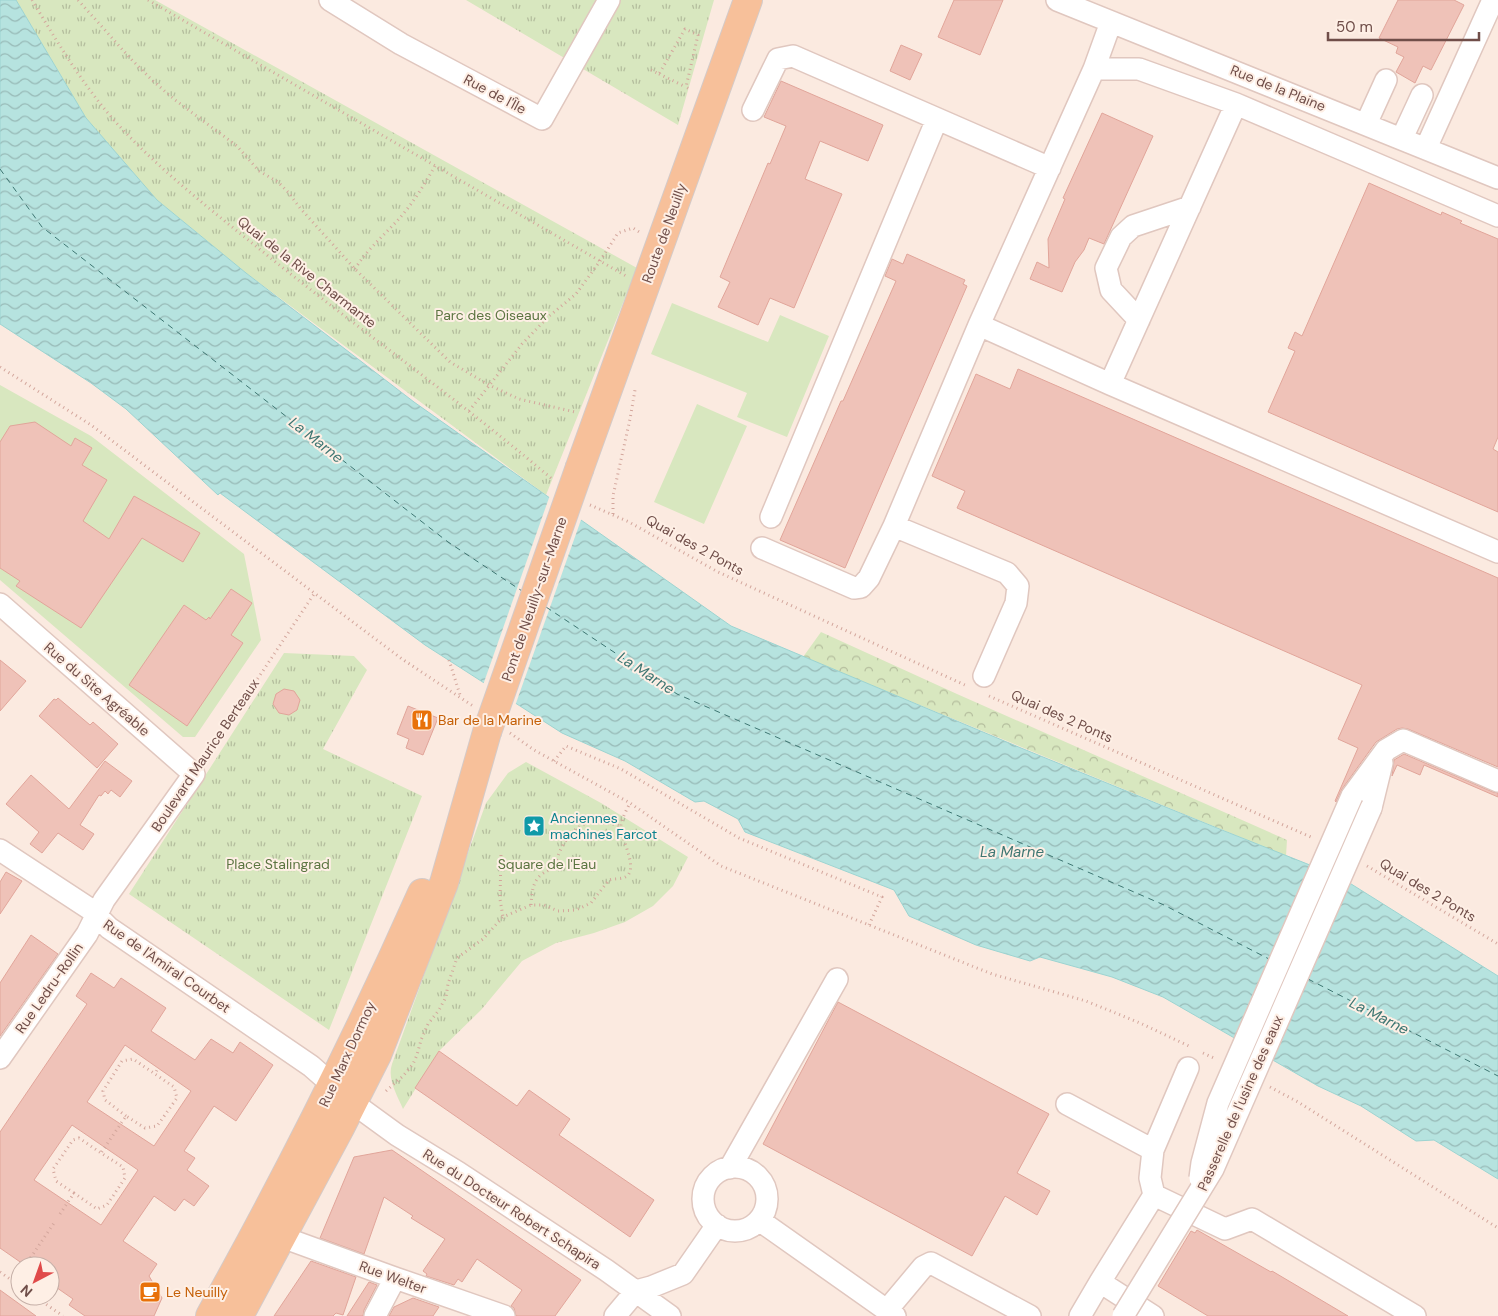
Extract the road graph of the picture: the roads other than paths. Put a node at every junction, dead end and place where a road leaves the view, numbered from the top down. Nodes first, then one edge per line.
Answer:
1 (330, 0) edge
2 (609, 0) edge
3 (748, 0) edge
4 (1057, 0) edge
5 (1493, 0) edge
6 (1111, 22) junction
7 (1094, 69) junction
8 (1386, 80) dead end
9 (1422, 95) dead end
10 (1236, 104) junction
11 (753, 110) dead end
12 (937, 119) junction
13 (1366, 124) junction
14 (1402, 138) junction
15 (1426, 148) junction
16 (1050, 168) junction
17 (1498, 178) edge
18 (1190, 206) junction
19 (1498, 216) edge
20 (1139, 320) junction
21 (979, 325) junction
22 (1110, 384) junction
23 (580, 467) joint
24 (771, 517) dead end
25 (894, 526) junction
26 (762, 548) dead end
27 (1498, 552) edge
28 (0, 604) edge
29 (981, 686) road end
30 (491, 724) joint
31 (1386, 750) junction
32 (194, 774) joint
33 (1498, 781) edge
34 (472, 785) junction
35 (0, 850) edge
36 (96, 916) junction
37 (837, 979) dead end
38 (0, 1058) edge
39 (1188, 1068) dead end
40 (332, 1085) junction
41 (353, 1103) junction
42 (1067, 1104) dead end
43 (1153, 1150) junction
44 (730, 1168) junction
45 (1154, 1195) junction
46 (1198, 1196) junction
47 (759, 1220) junction
48 (717, 1225) junction
49 (282, 1237) junction
50 (395, 1278) junction
51 (1100, 1282) junction
52 (636, 1291) junction
53 (891, 1313) edge
54 (210, 1316) edge
55 (239, 1316) edge
56 (375, 1316) edge
57 (504, 1316) edge
58 (615, 1316) edge
59 (670, 1316) edge
60 (1030, 1316) edge
61 (1080, 1316) edge
62 (1123, 1316) edge
63 (1153, 1316) edge
64 (1415, 1316) edge

1 - 2 street, Rue de l'Île
3 - 23 main road, Route de Neuilly
4 - 6 street, Rue de la Plaine
5 - 15 street
6 - 7 street
6 - 13 street, Rue de la Plaine
7 - 10 street
7 - 16 street
8 - 13 street
9 - 14 street
10 - 18 street
10 - 19 street
11 - 12 street
12 - 16 street
12 - 24 street
13 - 14 street, Rue de la Plaine
14 - 15 street, Rue de la Plaine
15 - 17 street, Rue de la Plaine
16 - 21 street
18 - 20 street
18 - 20 street
20 - 22 street
21 - 22 street
21 - 25 street
22 - 27 street
23 - 30 main road, Pont de Neuilly-sur-Marne, bridge
25 - 26 street
25 - 29 street
28 - 32 street, Rue du Site Agréable
30 - 34 main road, Rue Marx Dormoy
31 - 33 street
31 - 46 street, Passerelle de l'usine des eaux, bridge
31 - 46 street, Passerelle de l'usine des eaux, bridge
32 - 36 street, Boulevard Maurice Berteaux
34 - 40 main road, Rue Marx Dormoy
34 - 41 main road, Rue Marx Dormoy
35 - 36 street, Rue de l'Amiral Courbet
36 - 38 street, Rue Ledru-Rollin
36 - 40 street, Rue de l'Amiral Courbet
37 - 44 street
39 - 43 street
40 - 41 street, Rue de l'Amiral Courbet
40 - 54 main road, Rue Marx Dormoy
41 - 49 main road, Rue Marx Dormoy
41 - 52 street, Rue du Docteur Robert Schapira
42 - 43 street
43 - 45 street
44 - 47 street
44 - 48 street
45 - 51 street
45 - 64 street
46 - 62 street, bridge
47 - 48 street
47 - 53 street
48 - 52 street
49 - 50 street, Rue Welter
49 - 55 main road, Rue Marx Dormoy
50 - 56 street
50 - 57 street, Rue Welter
51 - 61 street
51 - 63 street
52 - 58 street
52 - 59 street, Rue du Docteur Robert Schapira
53 - 60 street

